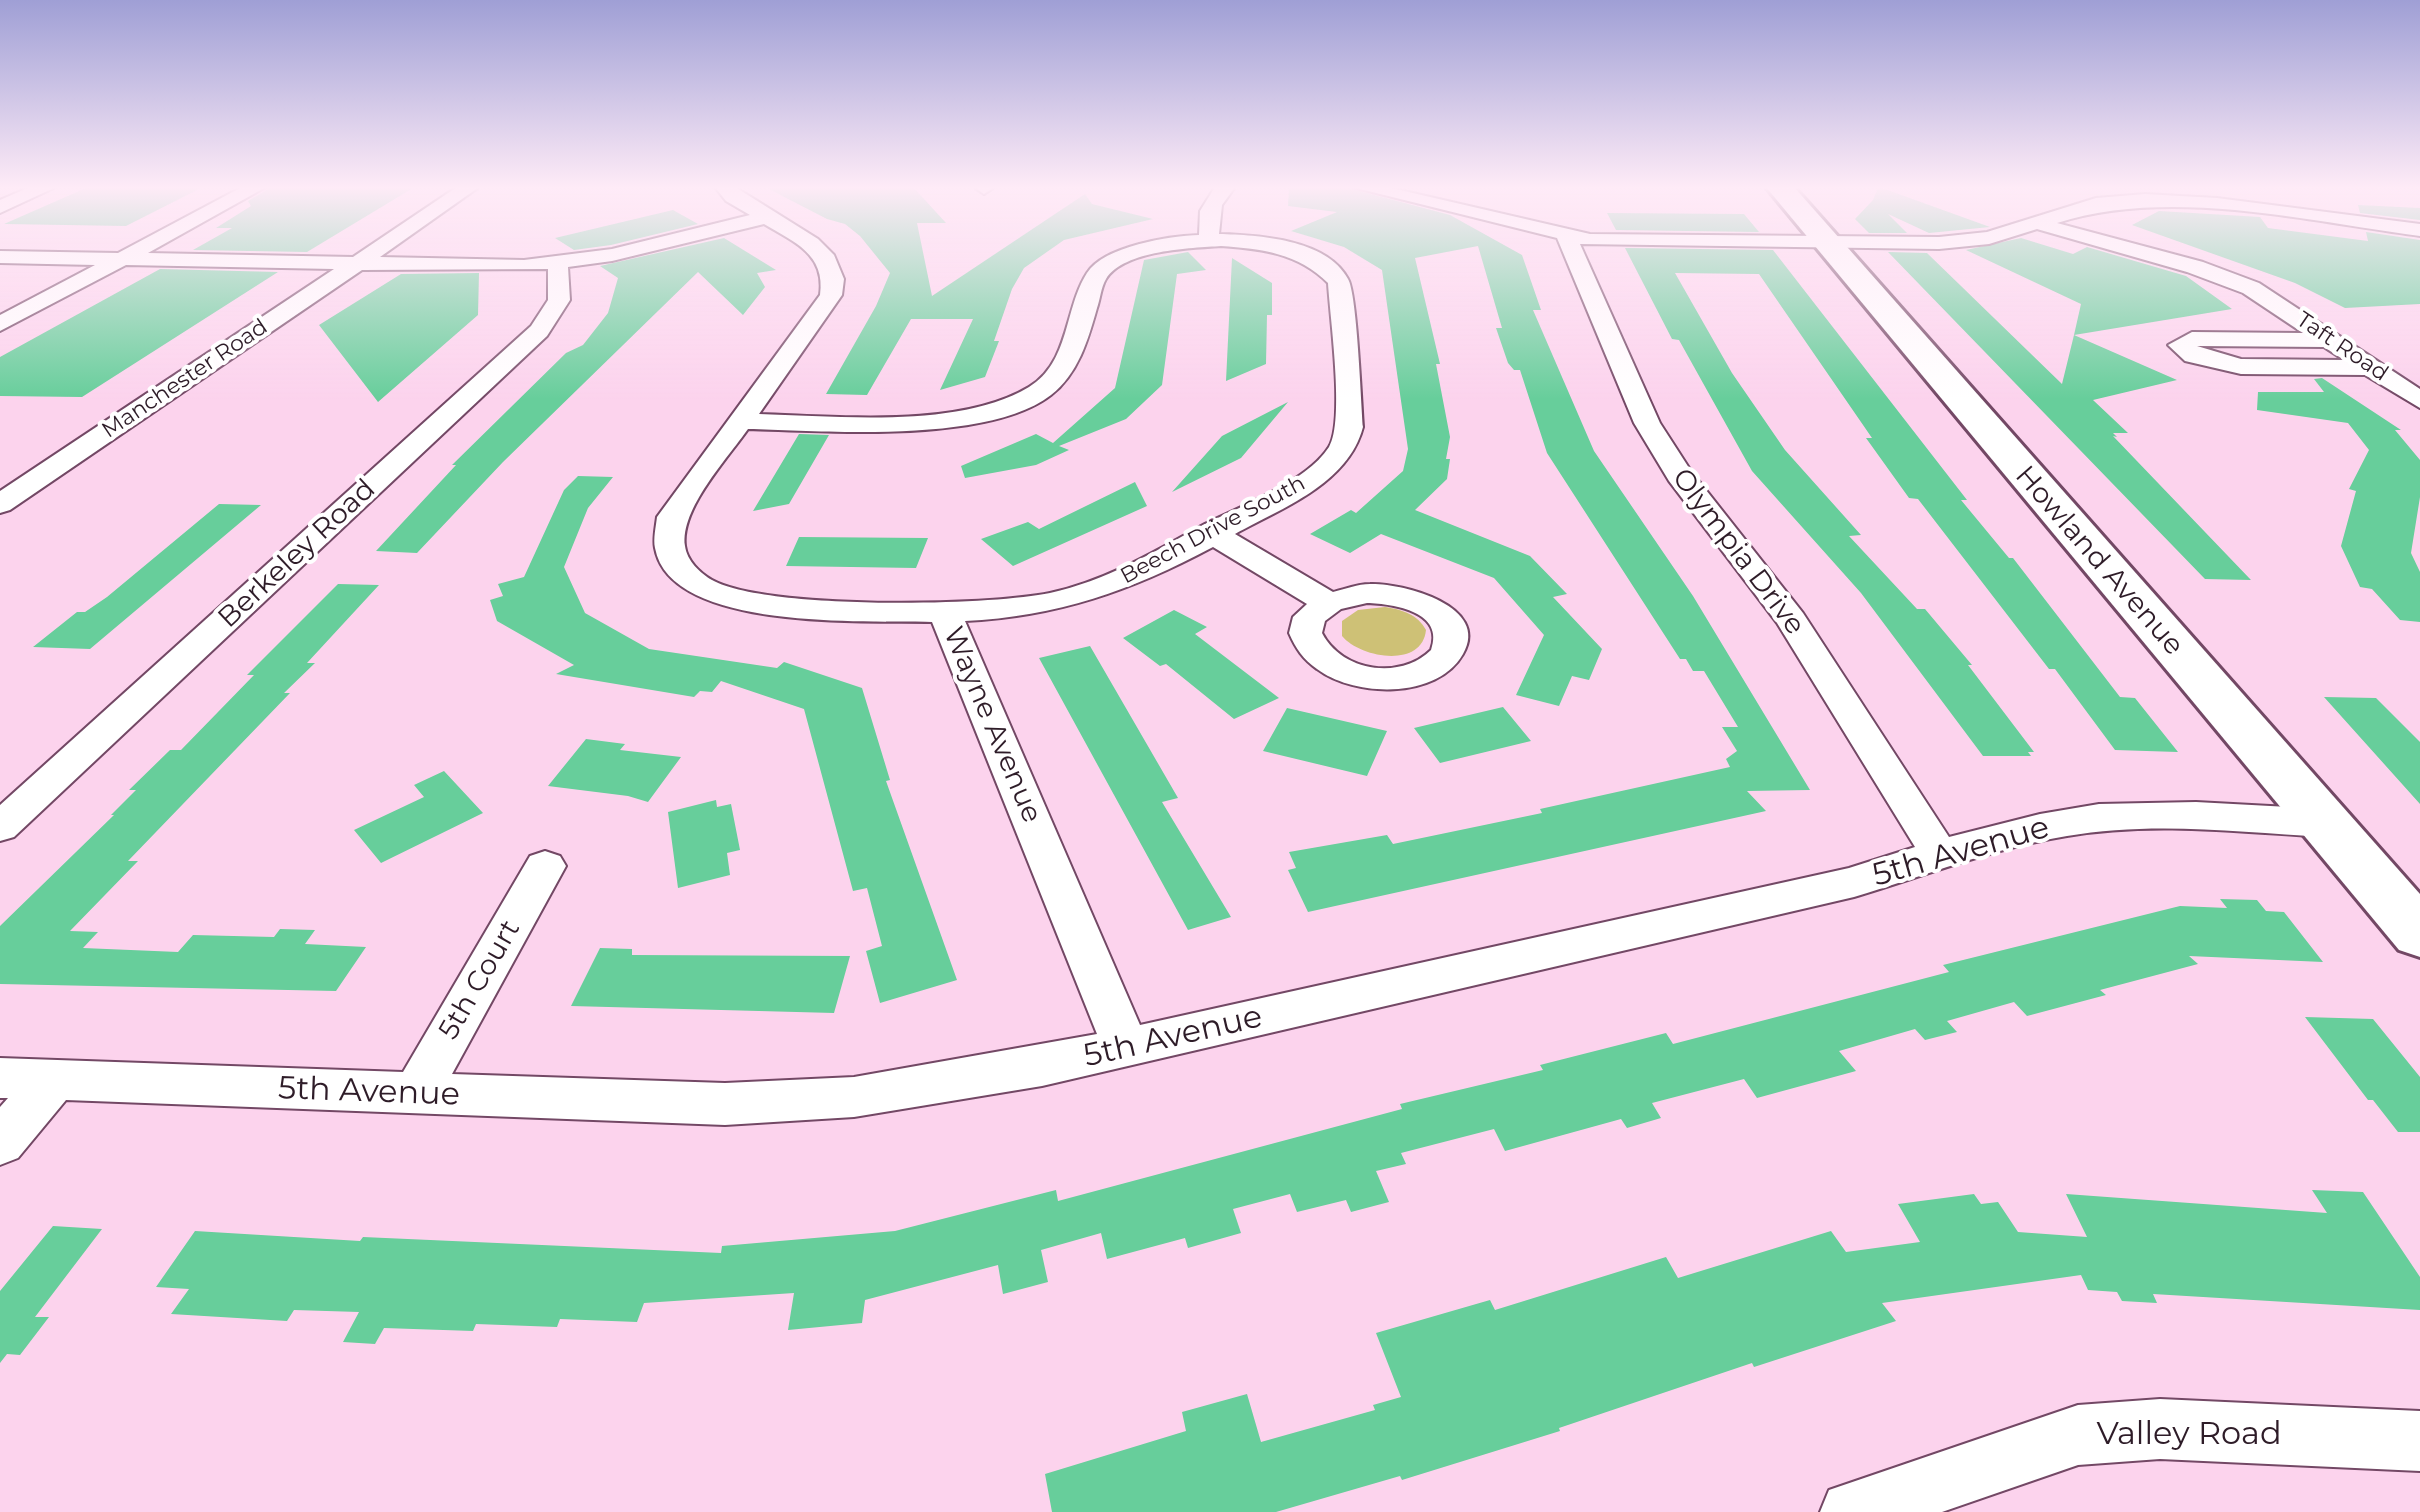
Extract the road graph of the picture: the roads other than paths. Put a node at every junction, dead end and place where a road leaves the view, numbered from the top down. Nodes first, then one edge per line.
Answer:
1 (22, 258) edge
2 (125, 258) edge
3 (365, 258) edge
4 (596, 258) edge
5 (825, 258) edge
6 (1128, 258) edge
7 (1307, 258) edge
8 (1576, 258) edge
9 (1837, 258) edge
10 (2158, 258) edge
11 (120, 260) junction
12 (355, 264) junction
13 (557, 264) junction
14 (0, 324) edge
15 (2332, 340) junction
16 (2372, 367) junction
17 (2420, 400) edge
18 (742, 421) junction
19 (0, 504) edge
20 (1211, 533) junction
21 (1327, 602) dead end
22 (945, 613) junction
23 (2326, 824) junction
24 (0, 827) edge
25 (1939, 853) junction
26 (545, 866) dead end
27 (2420, 934) edge
28 (1126, 1047) junction
29 (0, 1078) edge
30 (53, 1082) junction
31 (416, 1094) junction
32 (0, 1143) edge
33 (2420, 1441) edge
34 (1852, 1512) edge

1 - 11 street
2 - 11 street
3 - 12 street, Manchester Road
4 - 13 street
5 - 18 street, Wayne Avenue
6 - 18 street
7 - 20 street, Beech Drive South
8 - 25 street, Olympia Drive
9 - 23 street, Howland Avenue
10 - 15 street, Taft Road
11 - 12 street
11 - 14 street
12 - 13 street
12 - 19 street, Manchester Road
13 - 24 street, Berkeley Road
15 - 16 street, Taft Road
15 - 16 street
16 - 17 street, Taft Road
18 - 22 street, Wayne Avenue
20 - 21 street
20 - 22 street, Beech Drive South
22 - 28 street, Wayne Avenue
23 - 25 street, 5th Avenue
23 - 27 street, Howland Avenue
25 - 28 street, 5th Avenue
26 - 31 street, 5th Court
28 - 31 street, 5th Avenue
29 - 30 street, 5th Avenue
30 - 31 street, 5th Avenue
30 - 32 street
33 - 34 street, Valley Road

